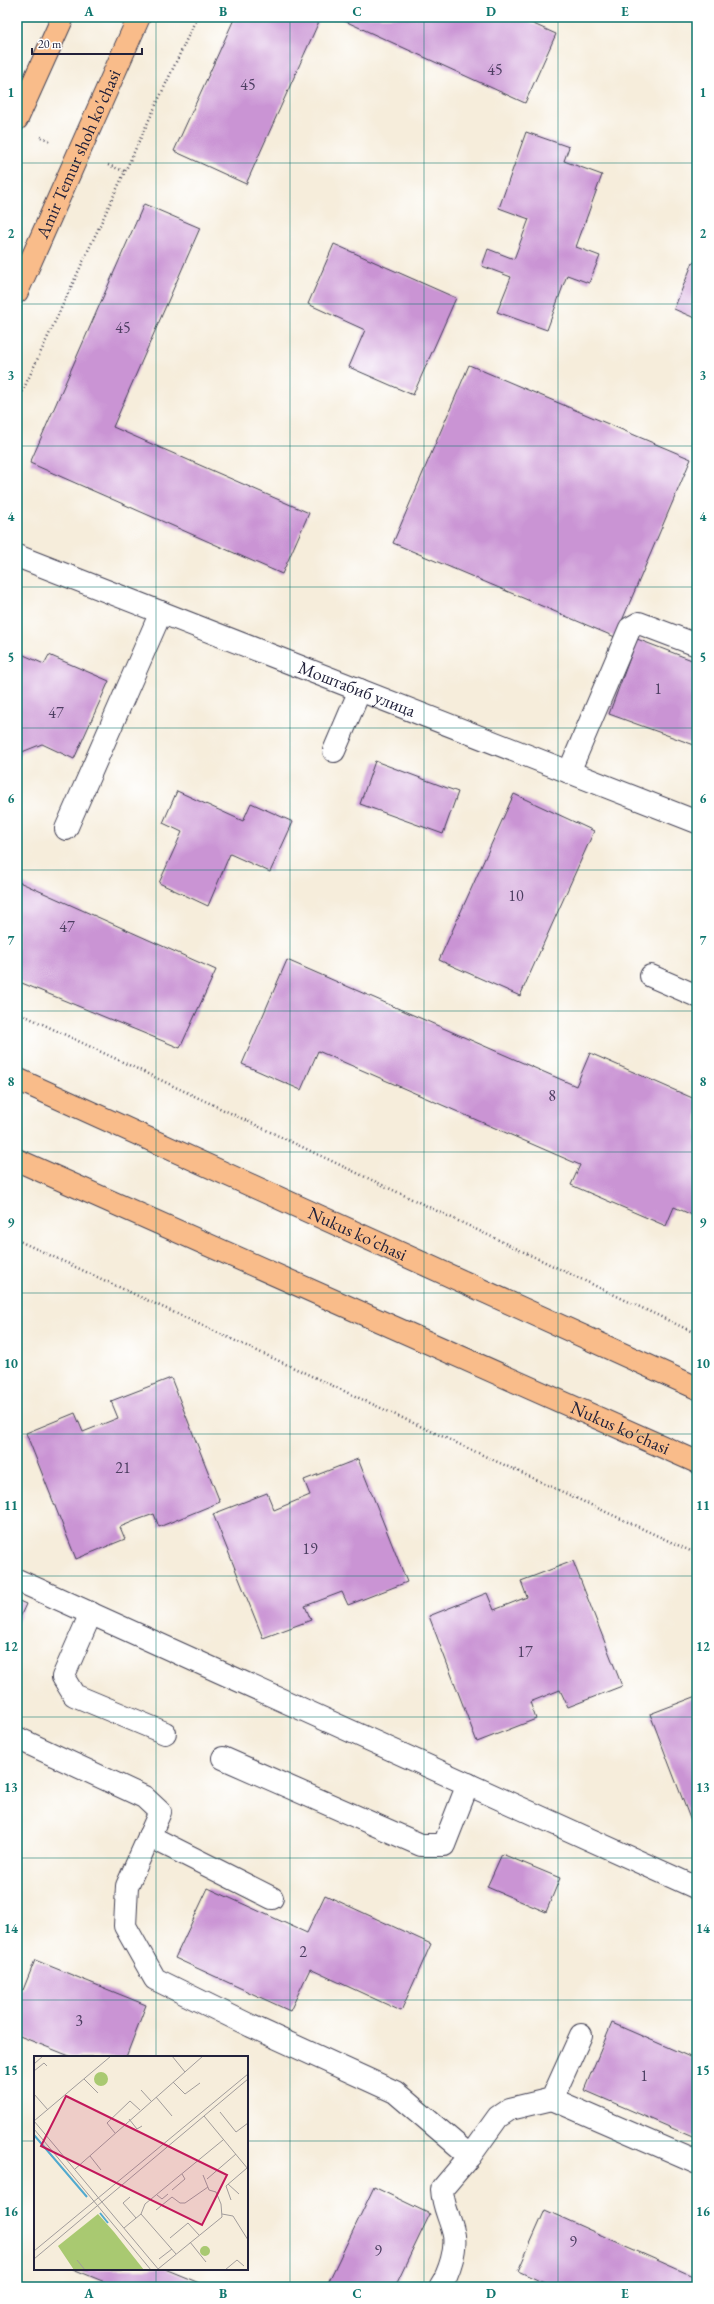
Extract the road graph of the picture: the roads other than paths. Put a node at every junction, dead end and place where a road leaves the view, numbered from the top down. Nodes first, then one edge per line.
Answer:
1 (63, 17) edge
2 (139, 17) edge
3 (17, 119) edge
4 (17, 292) edge
5 (17, 556) edge
6 (161, 612) junction
7 (697, 645) edge
8 (360, 690) junction
9 (334, 751) dead end
10 (569, 772) junction
11 (697, 822) edge
12 (66, 829) dead end
13 (651, 976) dead end
14 (697, 996) edge
15 (17, 1079) edge
16 (17, 1160) edge
17 (697, 1388) edge
18 (697, 1462) edge
19 (17, 1580) edge
20 (91, 1614) junction
21 (165, 1733) dead end
22 (17, 1738) edge
23 (223, 1758) dead end
24 (468, 1784) junction
25 (149, 1836) junction
26 (697, 1888) edge
27 (272, 1898) dead end
28 (581, 2035) dead end
29 (552, 2099) junction
30 (470, 2156) junction
31 (697, 2162) edge
32 (440, 2287) edge

1 - 3 main road
2 - 4 main road, Amir Temur shoh ko'chasi
5 - 6 street, Моштабиб улица
6 - 8 street, Моштабиб улица
6 - 12 street
7 - 10 street
8 - 9 street
8 - 10 street, Моштабиб улица
10 - 11 street, Моштабиб улица
13 - 14 street
15 - 17 main road, Nukus ko'chasi
16 - 18 main road, Nukus ko'chasi
19 - 20 street
20 - 21 street
20 - 24 street
22 - 25 street
23 - 24 street
24 - 26 street
25 - 27 street
25 - 30 street
28 - 29 street
29 - 30 street
29 - 31 street
30 - 32 street

